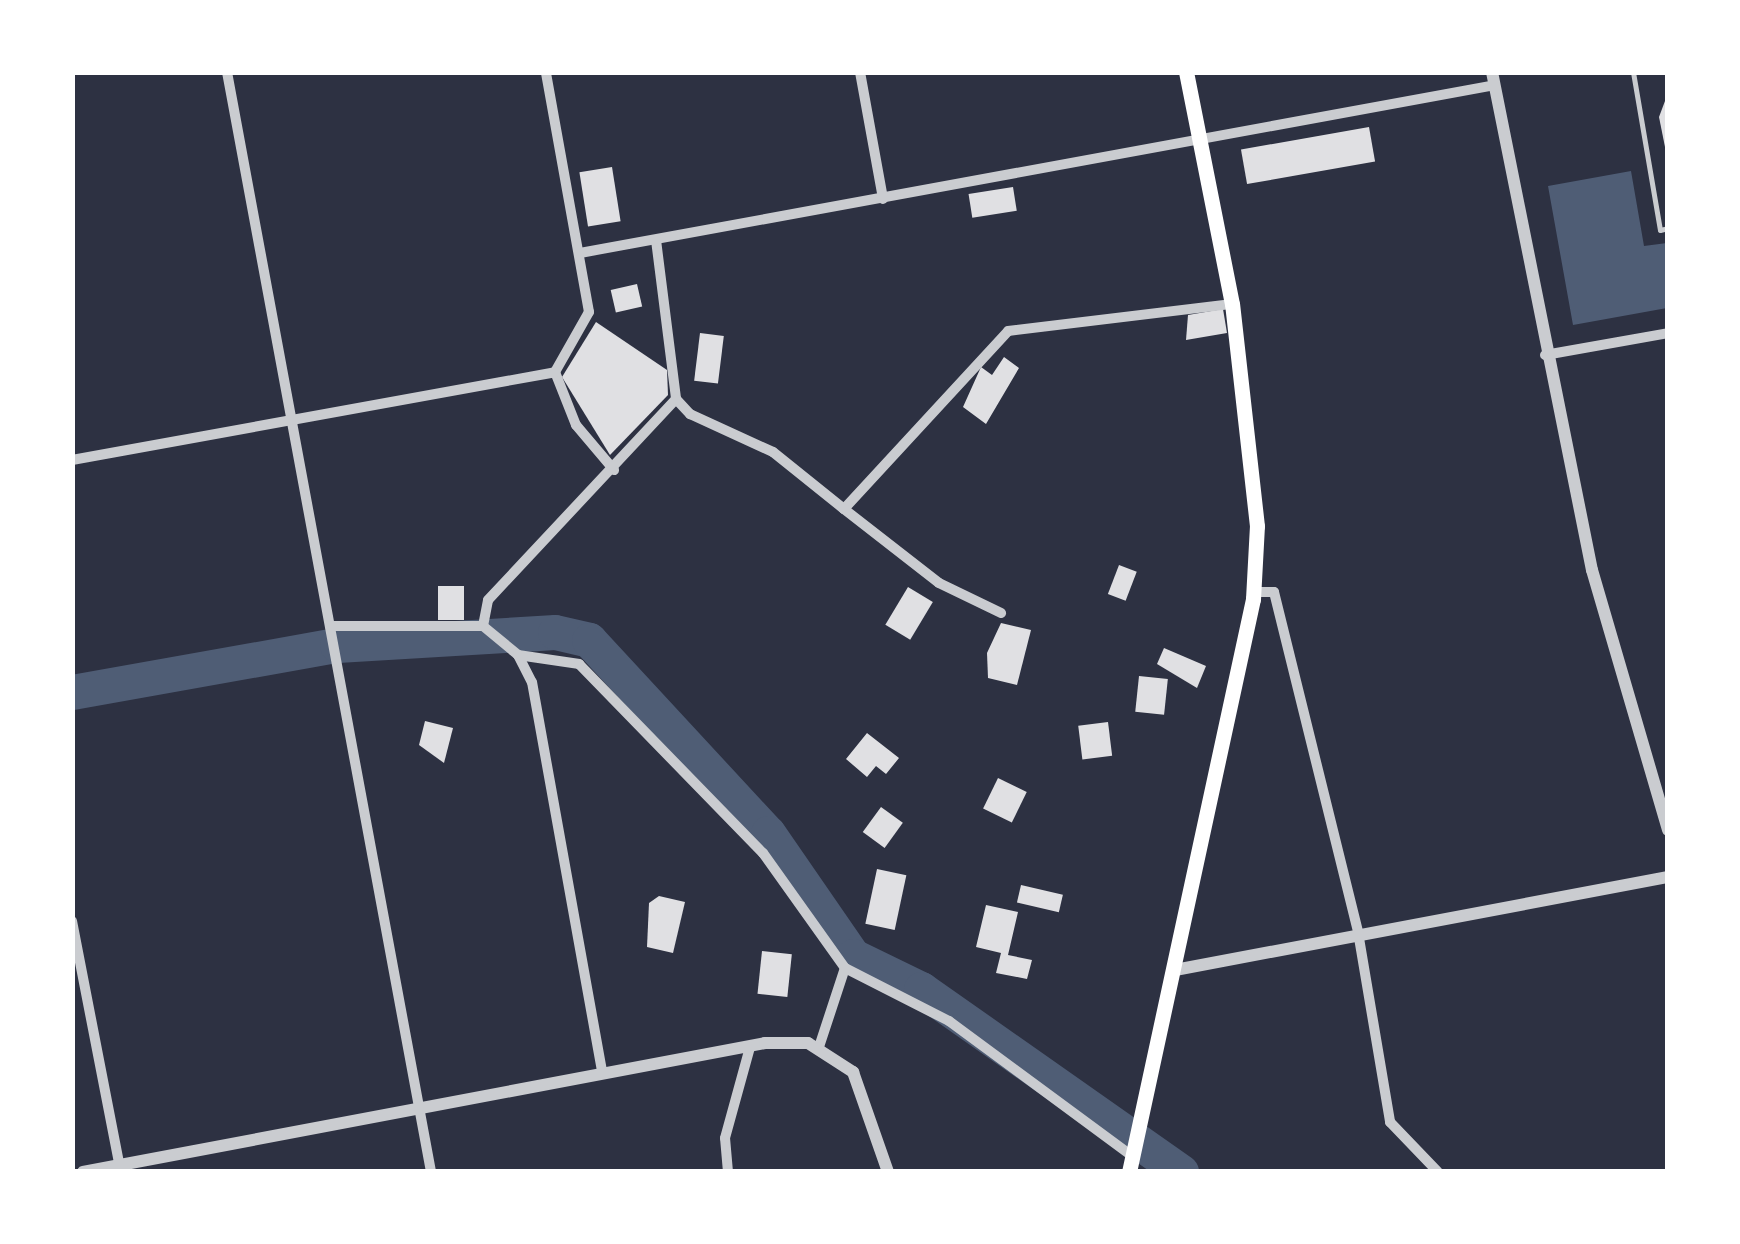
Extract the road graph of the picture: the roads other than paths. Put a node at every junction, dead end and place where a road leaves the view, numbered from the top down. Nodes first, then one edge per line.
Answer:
1 (227, 72) edge
2 (546, 72) edge
3 (860, 72) edge
4 (1186, 72) edge
5 (1633, 72) edge
6 (1493, 79) edge
7 (1198, 140) junction
8 (883, 199) junction
9 (1668, 228) edge
10 (656, 240) junction
11 (580, 252) junction
12 (1232, 304) junction
13 (1668, 333) edge
14 (1544, 355) junction
15 (554, 372) junction
16 (676, 399) junction
17 (291, 421) junction
18 (72, 460) edge
19 (614, 470) junction
20 (844, 509) junction
21 (1253, 592) junction
22 (1001, 613) dead end
23 (330, 626) junction
24 (483, 626) junction
25 (518, 655) junction
26 (1668, 830) edge
27 (1668, 877) edge
28 (72, 921) edge
29 (1358, 932) junction
30 (845, 968) junction
31 (1175, 970) junction
32 (750, 1046) junction
33 (819, 1047) junction
34 (602, 1073) junction
35 (420, 1108) junction
36 (1131, 1164) edge
37 (120, 1168) edge
38 (83, 1172) edge
39 (432, 1172) edge
40 (728, 1172) edge
41 (888, 1172) edge
42 (1438, 1172) edge

1 - 17 street
2 - 11 street
3 - 8 street
4 - 7 main road
5 - 9 lane
6 - 7 street
6 - 14 street
7 - 8 street
7 - 12 main road
8 - 10 street
10 - 11 street
10 - 16 street
11 - 15 street
12 - 20 street
12 - 21 main road
13 - 14 street
14 - 26 street
15 - 17 street
15 - 19 street
16 - 19 street
16 - 20 street
17 - 18 street
17 - 23 street
19 - 24 street
20 - 22 street
21 - 29 street
21 - 31 main road
23 - 24 street
23 - 35 street
24 - 25 street
25 - 30 street
25 - 34 street
27 - 29 street
28 - 37 street
29 - 31 street
29 - 42 street
30 - 33 street
30 - 36 street
31 - 36 main road
32 - 33 street
32 - 34 street
32 - 40 street
33 - 41 street
34 - 35 street
35 - 37 street
35 - 39 street
37 - 38 street

